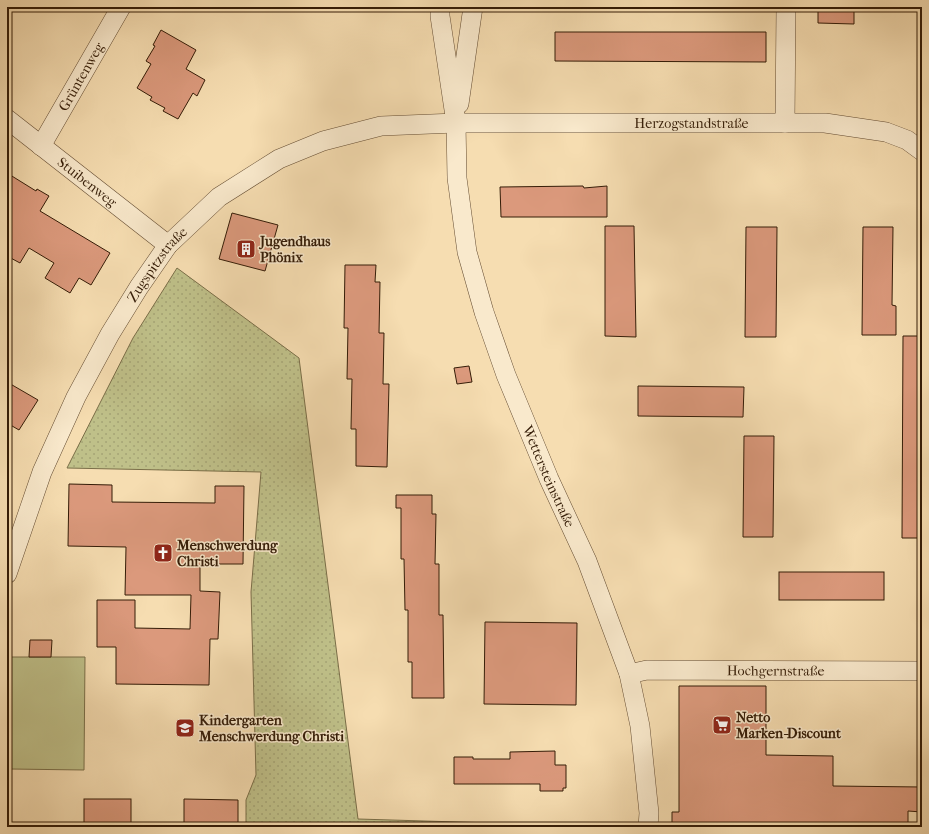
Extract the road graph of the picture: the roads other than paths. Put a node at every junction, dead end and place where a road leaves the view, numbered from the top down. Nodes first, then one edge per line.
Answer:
1 (121, 7) edge
2 (440, 7) edge
3 (473, 7) edge
4 (786, 7) edge
5 (7, 119) edge
6 (456, 123) junction
7 (786, 123) junction
8 (41, 146) junction
9 (922, 151) edge
10 (168, 245) junction
11 (7, 574) edge
12 (922, 671) edge
13 (629, 674) junction
14 (648, 827) edge

1 - 8 street, Grüntenweg
2 - 6 street, Wettersteinstraße
3 - 6 street, Wettersteinstraße
4 - 7 street
5 - 8 street, Stuibenweg
6 - 7 street, Herzogstandstraße
6 - 10 street, Zugspitzstraße
6 - 13 street, Wettersteinstraße
7 - 9 street, Herzogstandstraße
8 - 10 street, Stuibenweg
10 - 11 street, Zugspitzstraße
12 - 13 street, Hochgernstraße
13 - 14 street, Wettersteinstraße

